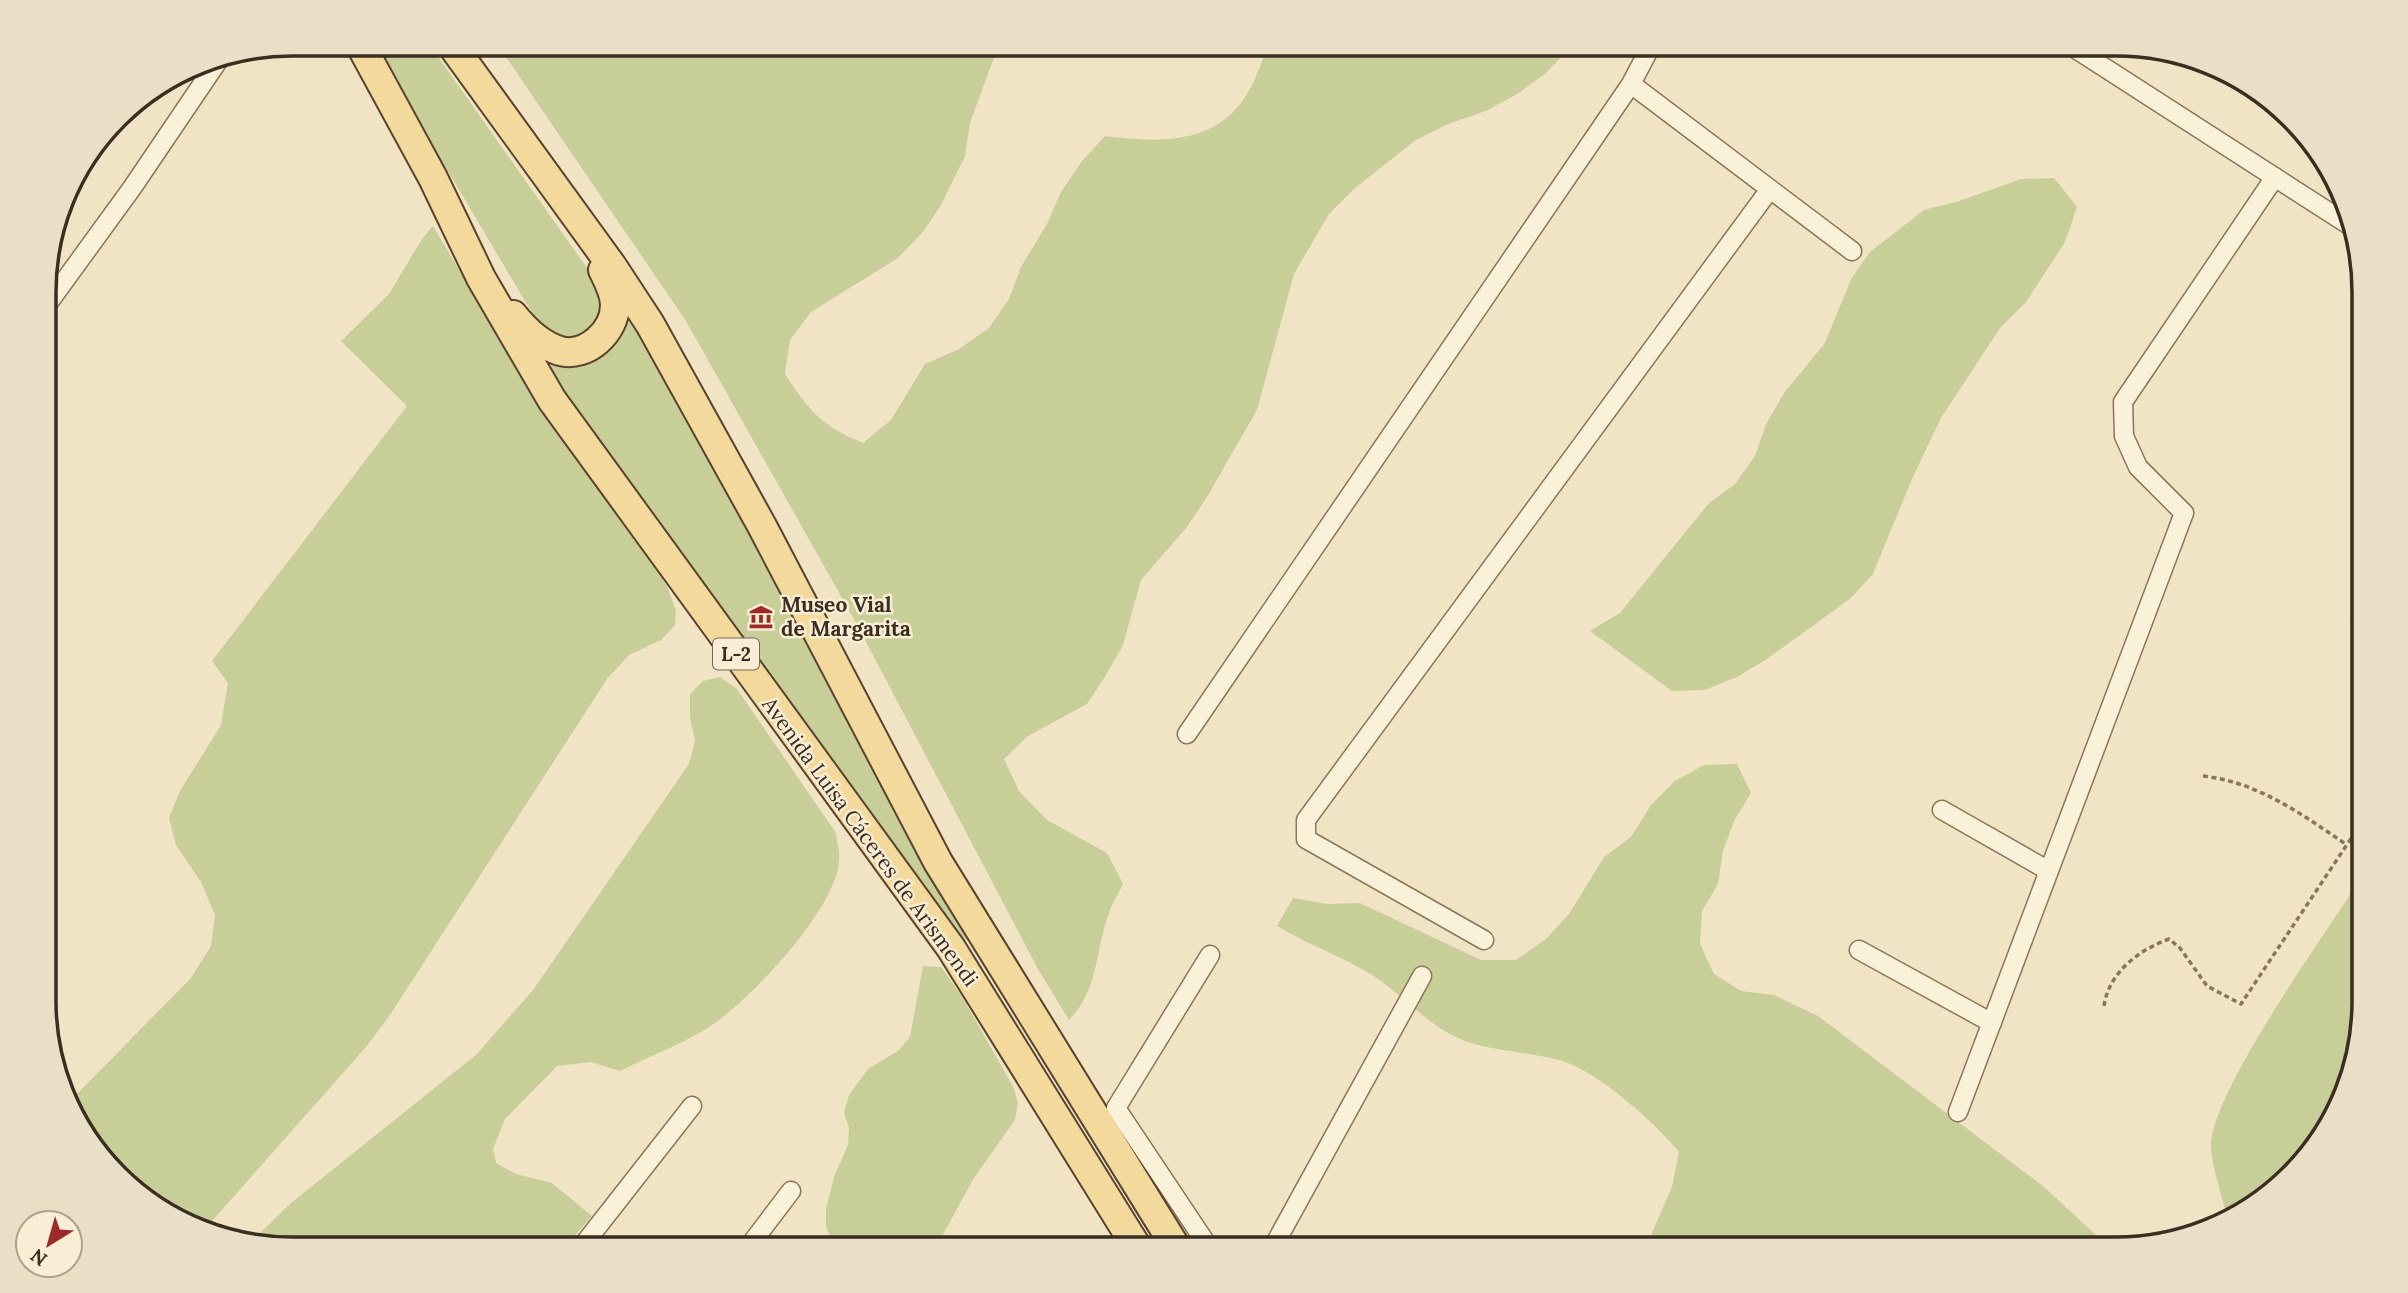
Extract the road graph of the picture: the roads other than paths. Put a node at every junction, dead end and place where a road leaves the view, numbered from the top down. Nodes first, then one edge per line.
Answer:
1 (1646, 56) edge
2 (2087, 56) edge
3 (351, 57) edge
4 (367, 57) edge
5 (460, 57) edge
6 (211, 71) edge
7 (1631, 84) junction
8 (384, 87) junction
9 (2275, 177) junction
10 (1770, 189) junction
11 (572, 210) junction
12 (2340, 219) edge
13 (1852, 251) dead end
14 (481, 278) junction
15 (57, 291) edge
16 (1187, 734) dead end
17 (1942, 810) dead end
18 (2049, 871) junction
19 (1484, 940) dead end
20 (1859, 950) dead end
21 (1210, 956) dead end
22 (1422, 976) dead end
23 (1992, 1023) junction
24 (692, 1106) dead end
25 (1958, 1112) dead end
26 (791, 1191) dead end
27 (1279, 1236) edge
28 (590, 1237) edge
29 (756, 1237) edge
30 (1130, 1237) edge
31 (1169, 1237) edge
32 (1202, 1237) edge

1 - 7 street
2 - 9 street
3 - 8 main road
4 - 8 main road, Avenida Luisa Cáceres de Arismendi / L-2
5 - 11 main road, Avenida Luisa Cáceres de Arismendi
6 - 15 street
7 - 10 street
7 - 16 street
8 - 14 main road, Avenida Luisa Cáceres de Arismendi / L-2
9 - 12 street
9 - 18 street
10 - 13 street
10 - 19 street
11 - 14 main road
11 - 31 main road, Avenida Luisa Cáceres de Arismendi
14 - 30 main road, Avenida Luisa Cáceres de Arismendi / L-2
17 - 18 street
18 - 23 street
20 - 23 street
21 - 32 street
22 - 27 street
23 - 25 street
24 - 28 street
26 - 29 street

